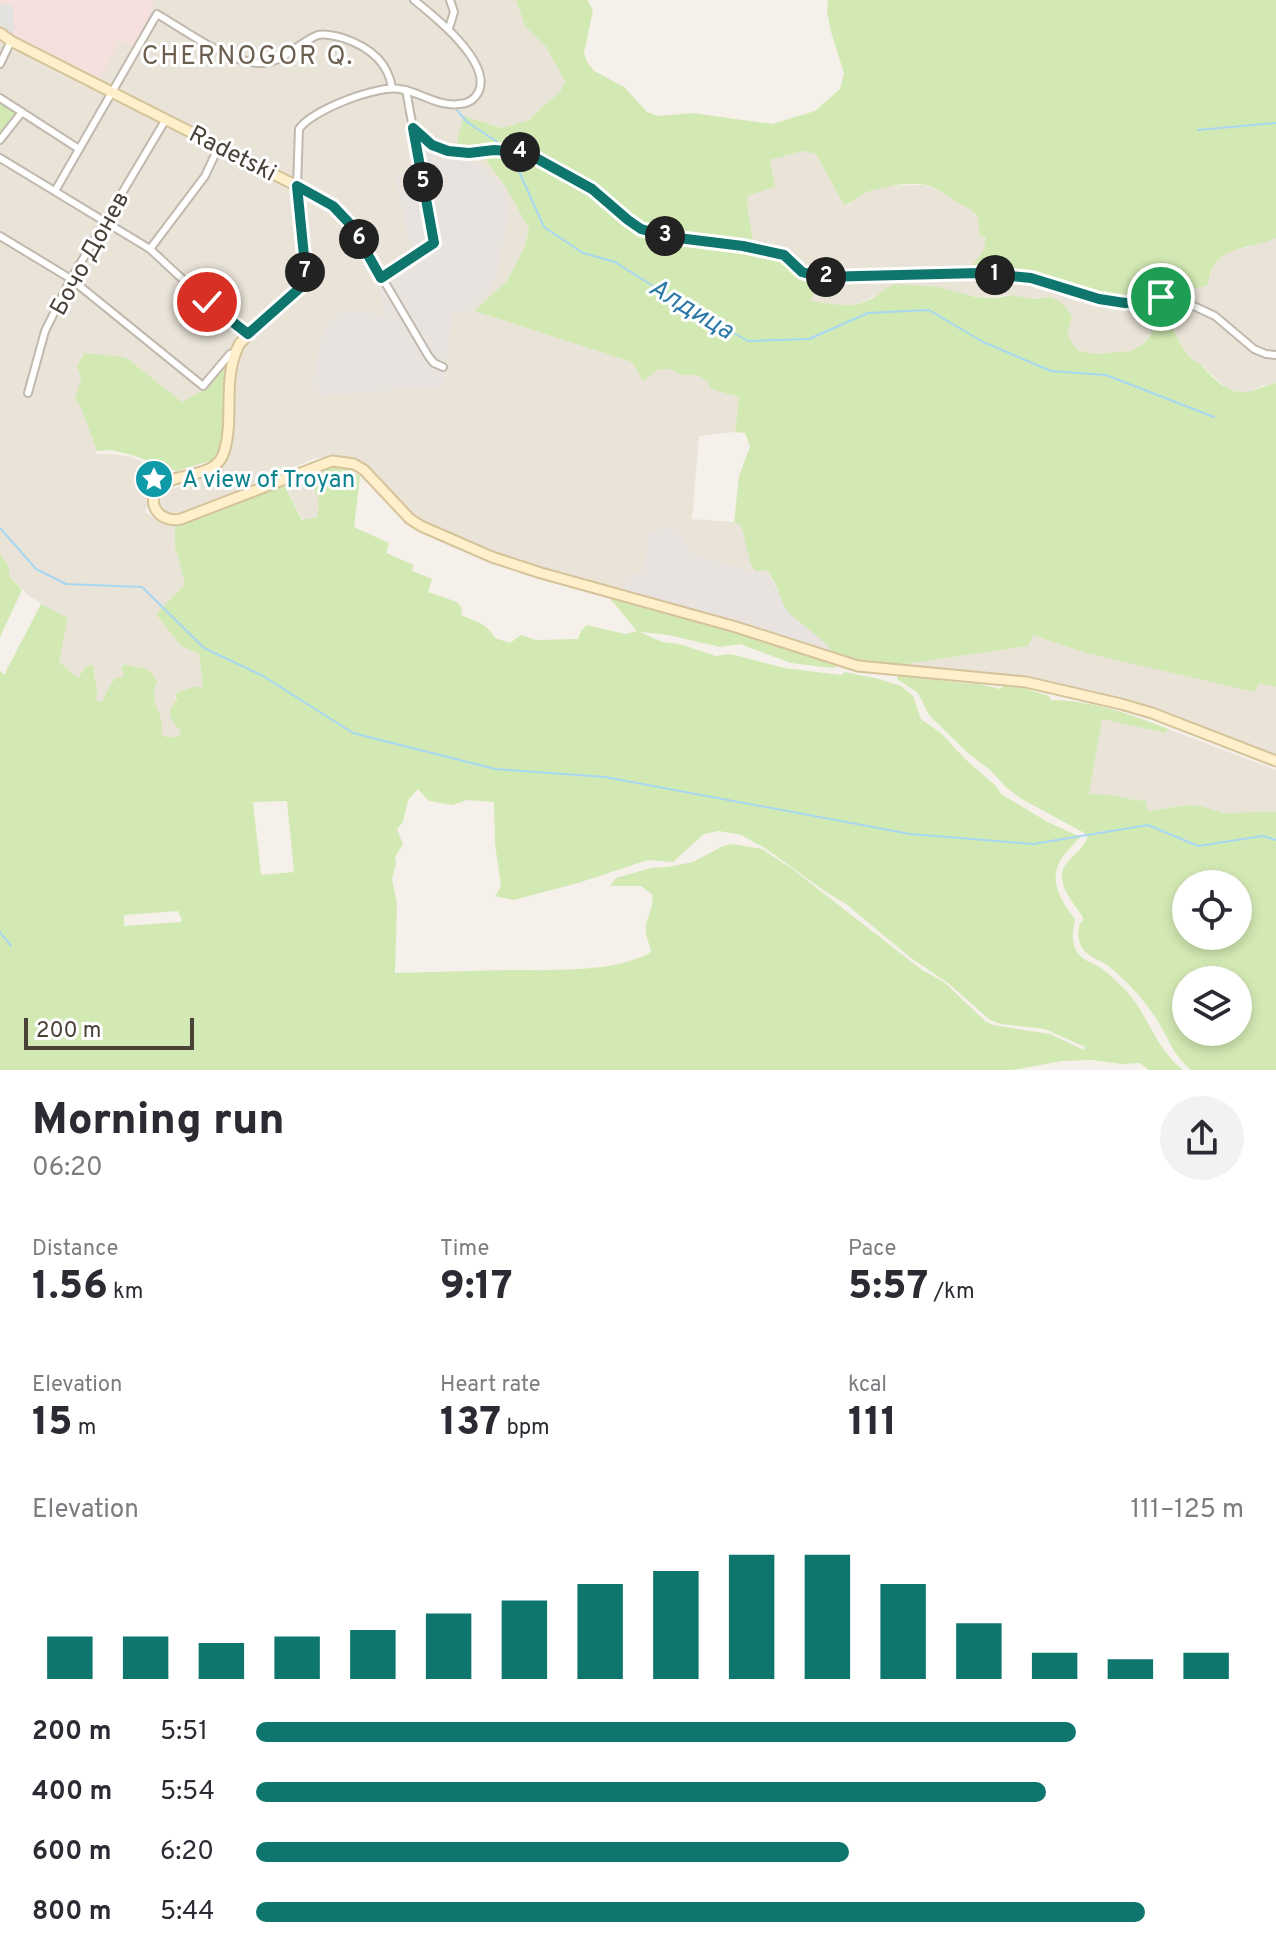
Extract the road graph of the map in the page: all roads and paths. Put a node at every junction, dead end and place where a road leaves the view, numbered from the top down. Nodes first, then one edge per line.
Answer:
1 (414, 0) edge
2 (450, 0) edge
3 (449, 28) junction
4 (0, 33) edge
5 (11, 41) junction
6 (0, 64) edge
7 (392, 88) junction
8 (406, 90) junction
9 (112, 92) junction
10 (0, 98) edge
11 (22, 112) junction
12 (166, 119) junction
13 (413, 128) junction
14 (0, 140) edge
15 (219, 146) junction
16 (79, 149) junction
17 (0, 158) edge
18 (297, 186) junction
19 (55, 191) junction
20 (105, 222) junction
21 (0, 236) edge
22 (150, 249) junction
23 (381, 278) junction
24 (71, 279) junction
25 (248, 334) junction
26 (234, 353) junction
27 (1276, 355) edge
28 (443, 367) dead end
29 (28, 393) dead end
30 (1276, 761) edge

1 - 3 street
2 - 3 street
3 - 8 street
4 - 5 street, Radetski
5 - 6 street
5 - 9 street, Radetski
7 - 8 street
7 - 9 street
7 - 18 street
8 - 13 street
9 - 12 street, Radetski
9 - 16 street
10 - 11 street
11 - 14 street
11 - 16 street
12 - 15 street, Radetski
12 - 20 street, Бочо Донев
13 - 23 street
13 - 27 street
15 - 18 street, Radetski
15 - 22 street
16 - 19 street
17 - 19 street
18 - 23 street, Radetski
18 - 25 street
19 - 20 street
20 - 22 street
20 - 24 street, Бочо Донев
21 - 24 street
22 - 25 street
23 - 28 street, Radetski
24 - 26 street
24 - 29 street, Бочо Донев
25 - 26 street
26 - 30 street

